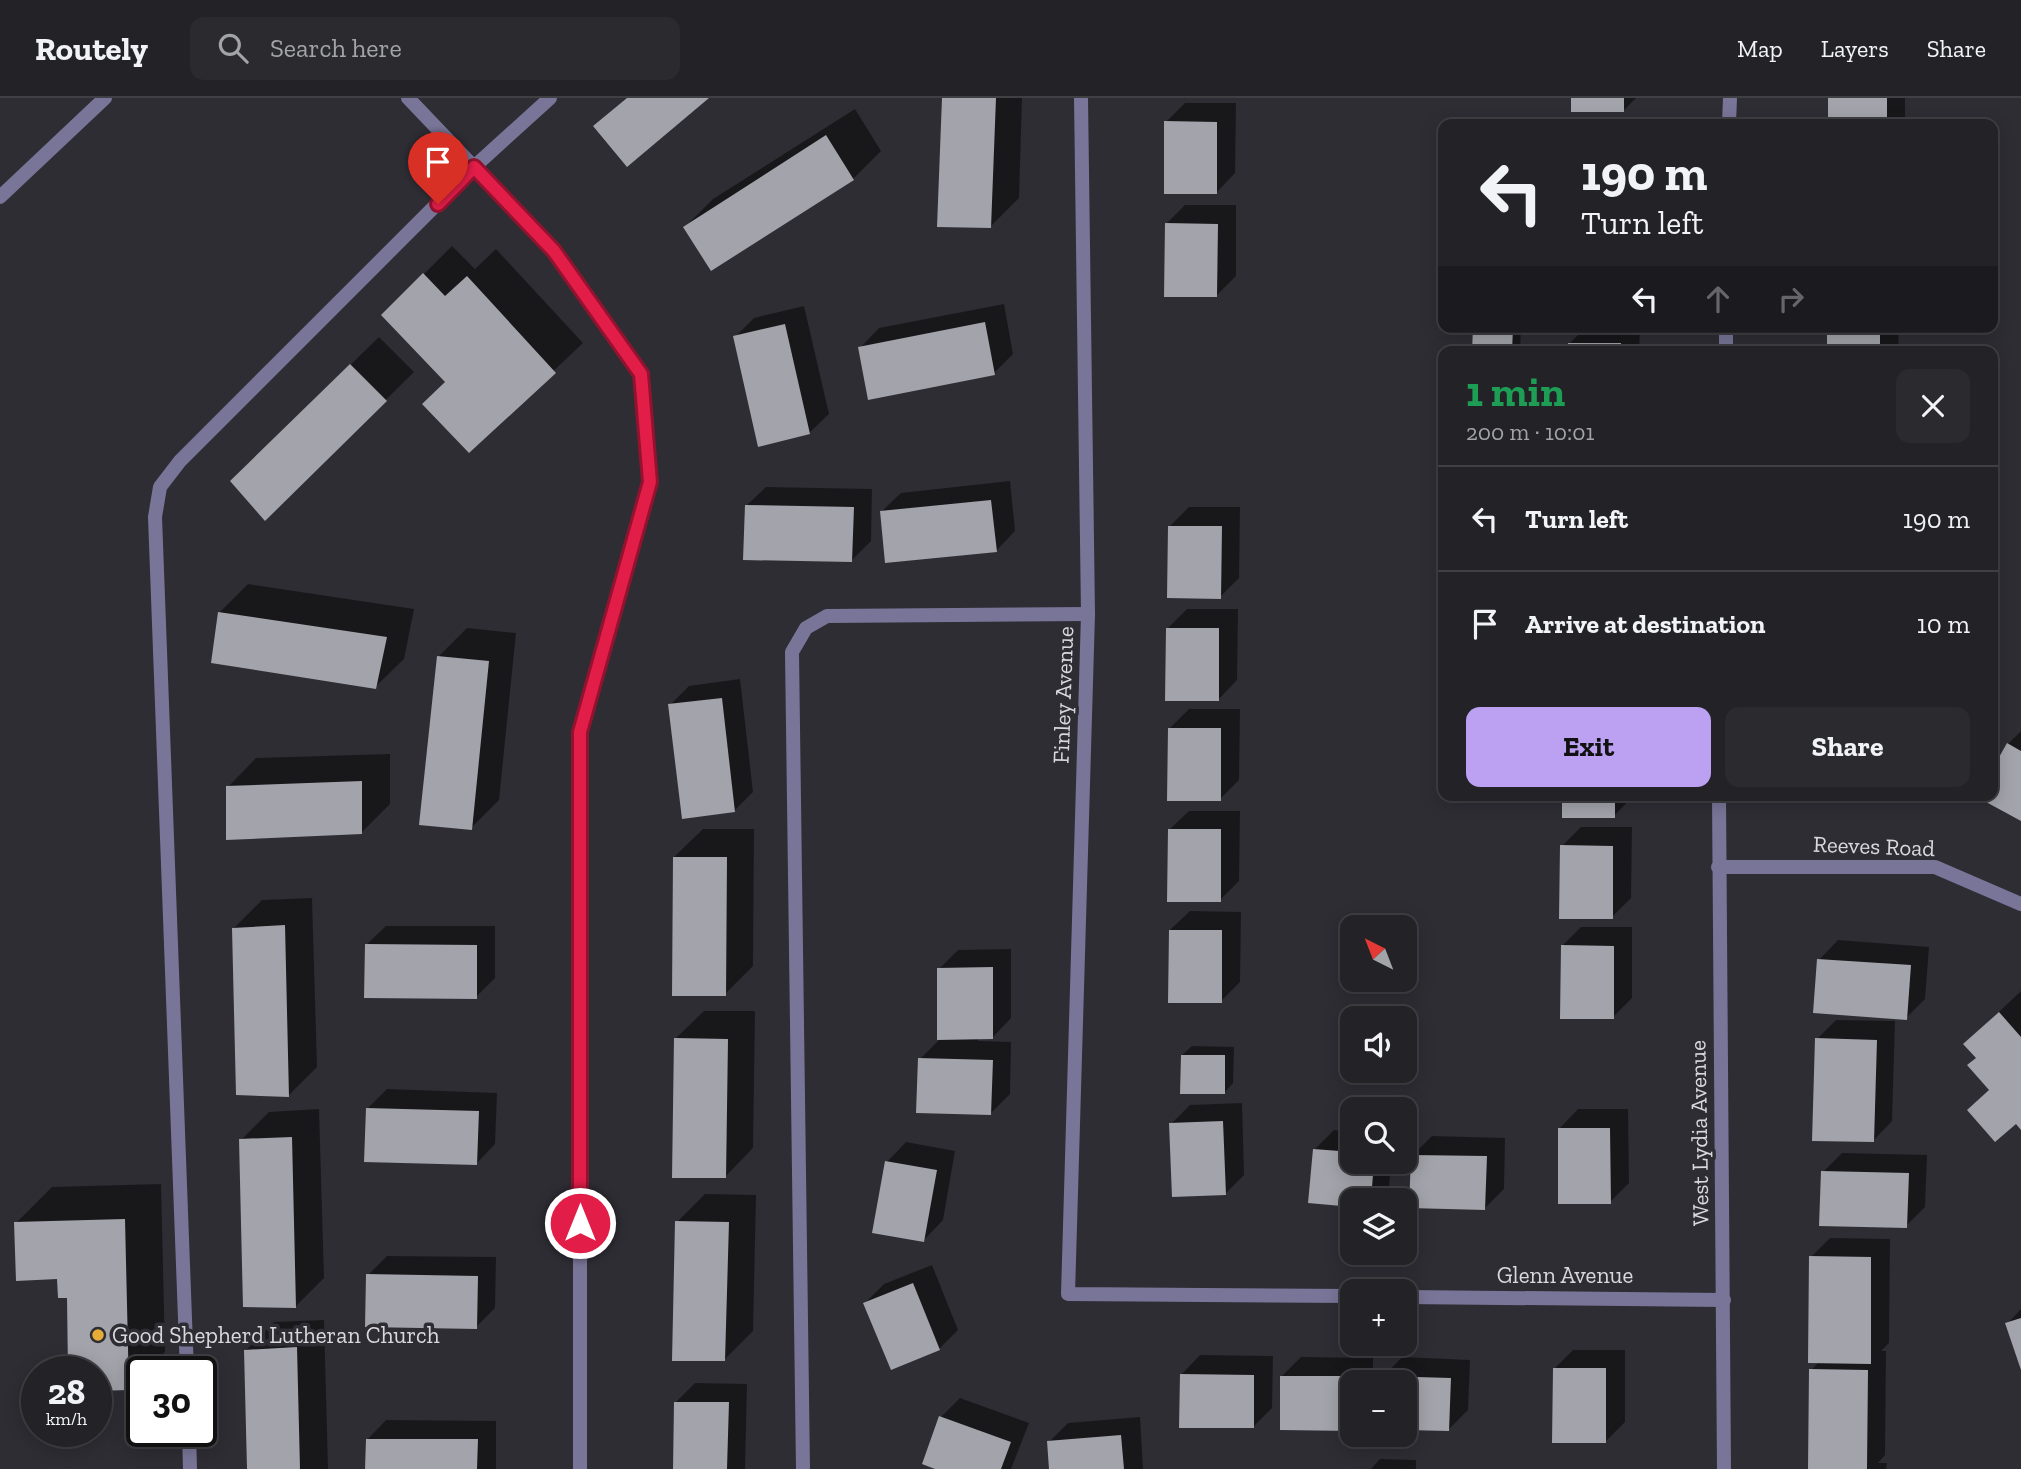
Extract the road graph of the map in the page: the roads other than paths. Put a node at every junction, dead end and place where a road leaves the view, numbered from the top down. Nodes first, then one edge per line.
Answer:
1 (105, 98) edge
2 (408, 98) edge
3 (550, 98) edge
4 (1081, 98) edge
5 (1730, 98) edge
6 (1729, 119) edge
7 (474, 167) junction
8 (0, 197) edge
9 (1088, 614) junction
10 (1719, 801) edge
11 (1718, 866) junction
12 (2021, 904) edge
13 (1340, 1296) edge
14 (1417, 1297) edge
15 (1724, 1300) junction
16 (186, 1356) edge
17 (189, 1447) edge
18 (190, 1469) edge
19 (580, 1469) edge
20 (803, 1469) edge
21 (1724, 1469) edge

1 - 8 street
2 - 7 street
3 - 7 street
4 - 9 street, Finley Avenue
5 - 6 street
7 - 16 street
7 - 19 street
9 - 13 street, Finley Avenue
9 - 20 street
10 - 11 street, West Lydia Avenue
11 - 12 street, Reeves Road
11 - 15 street, West Lydia Avenue
14 - 15 street, Glenn Avenue
15 - 21 street, West Lydia Avenue
17 - 18 street

